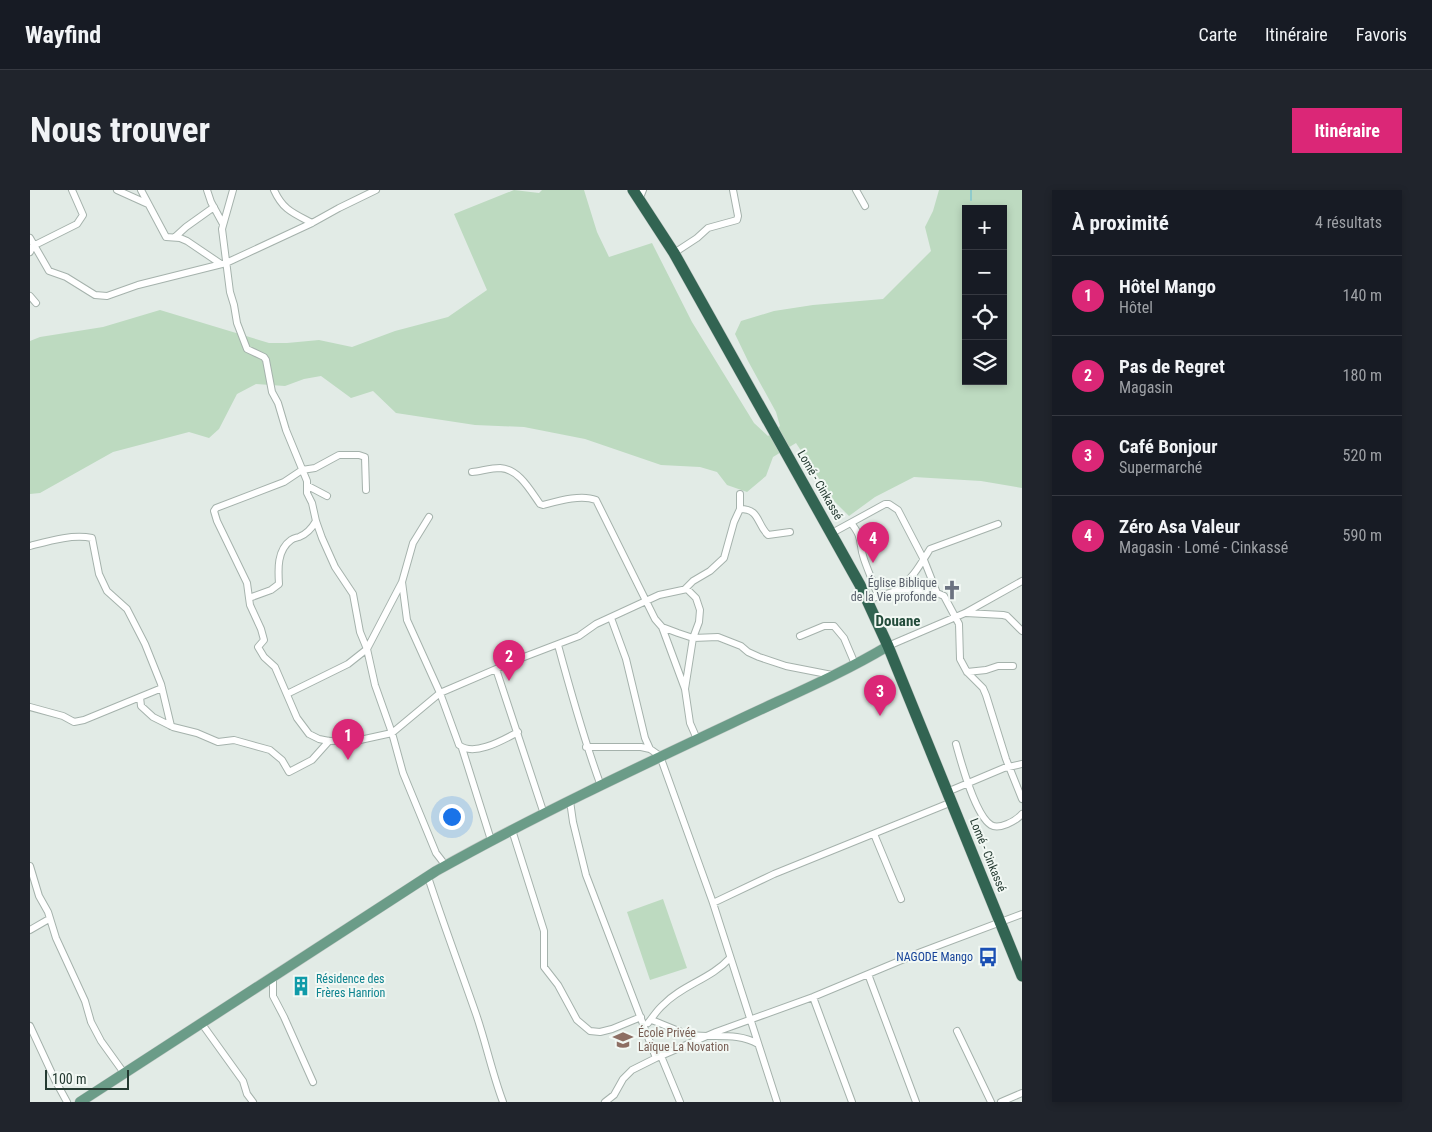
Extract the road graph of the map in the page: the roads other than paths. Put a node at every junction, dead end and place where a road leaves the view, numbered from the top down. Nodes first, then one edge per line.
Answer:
1 (72, 190) edge
2 (117, 190) edge
3 (141, 190) edge
4 (207, 190) edge
5 (233, 190) edge
6 (274, 190) edge
7 (376, 190) edge
8 (733, 190) edge
9 (856, 190) edge
10 (638, 193) edge
11 (148, 204) junction
12 (865, 206) dead end
13 (214, 208) junction
14 (223, 224) junction
15 (312, 224) junction
16 (175, 237) junction
17 (30, 238) edge
18 (32, 249) edge
19 (674, 253) junction
20 (223, 263) junction
21 (30, 296) edge
22 (36, 303) dead end
23 (302, 470) junction
24 (472, 472) dead end
25 (308, 486) junction
26 (366, 490) dead end
27 (740, 494) dead end
28 (327, 496) dead end
29 (740, 509) junction
30 (429, 517) dead end
31 (316, 521) junction
32 (851, 523) junction
33 (998, 524) dead end
34 (790, 532) dead end
35 (832, 533) junction
36 (30, 546) edge
37 (924, 560) junction
38 (1022, 580) edge
39 (402, 582) junction
40 (685, 589) junction
41 (898, 590) junction
42 (937, 593) junction
43 (878, 596) junction
44 (250, 598) junction
45 (867, 600) junction
46 (646, 601) junction
47 (965, 613) junction
48 (956, 617) junction
49 (611, 618) junction
50 (699, 622) junction
51 (662, 627) junction
52 (1022, 631) edge
53 (708, 636) junction
54 (800, 636) dead end
55 (693, 638) junction
56 (558, 645) junction
57 (888, 646) junction
58 (367, 649) junction
59 (855, 664) junction
60 (1013, 666) dead end
61 (496, 669) junction
62 (966, 672) junction
63 (832, 676) junction
64 (162, 688) junction
65 (685, 689) junction
66 (440, 693) junction
67 (287, 694) junction
68 (140, 697) junction
69 (30, 707) edge
70 (171, 726) junction
71 (518, 732) junction
72 (392, 733) junction
73 (697, 740) junction
74 (329, 741) junction
75 (956, 744) dead end
76 (586, 747) junction
77 (462, 748) junction
78 (650, 749) junction
79 (660, 756) junction
80 (1022, 764) edge
81 (1009, 767) junction
82 (968, 784) junction
83 (601, 786) junction
84 (950, 797) junction
85 (1022, 798) edge
86 (570, 801) junction
87 (544, 814) junction
88 (1022, 814) edge
89 (512, 830) junction
90 (874, 834) junction
91 (491, 840) junction
92 (30, 866) edge
93 (446, 866) junction
94 (428, 877) junction
95 (901, 899) dead end
96 (713, 903) junction
97 (1022, 914) edge
98 (50, 919) junction
99 (1000, 922) junction
100 (30, 930) edge
101 (730, 958) junction
102 (868, 974) junction
103 (1022, 976) edge
104 (273, 978) junction
105 (812, 997) junction
106 (641, 1017) junction
107 (651, 1020) junction
108 (751, 1020) junction
109 (202, 1024) junction
110 (30, 1026) edge
111 (645, 1028) junction
112 (957, 1031) dead end
113 (706, 1036) junction
114 (758, 1044) junction
115 (658, 1057) junction
116 (124, 1073) junction
117 (312, 1082) dead end
118 (1019, 1097) edge
119 (67, 1102) edge
120 (80, 1102) edge
121 (253, 1102) edge
122 (503, 1102) edge
123 (605, 1102) edge
124 (680, 1102) edge
125 (777, 1102) edge
126 (852, 1102) edge
127 (916, 1102) edge
128 (991, 1102) edge
129 (1001, 1102) edge

1 - 18 street
2 - 11 street
3 - 11 street
4 - 13 street
5 - 14 street
6 - 15 street
7 - 15 street
8 - 19 street
9 - 12 street
10 - 19 highway, Lomé - Cinkassé
11 - 16 street
13 - 14 street
13 - 16 street
14 - 20 street
15 - 20 street
16 - 20 street
17 - 18 street
18 - 20 street
19 - 35 highway, Lomé - Cinkassé
20 - 23 street
21 - 22 street
23 - 25 street
23 - 26 street
23 - 44 street
24 - 46 street
25 - 28 street
25 - 31 street
27 - 29 street
29 - 34 street
29 - 40 street
30 - 39 street
31 - 44 street
31 - 58 street
32 - 35 street
32 - 37 street
32 - 43 street
33 - 37 street
35 - 45 highway, Lomé - Cinkassé
36 - 64 street
37 - 41 street
37 - 42 street
38 - 47 street
39 - 58 street
39 - 66 street
40 - 46 street
40 - 50 street
41 - 42 street
41 - 43 street
42 - 48 street
43 - 45 street
44 - 67 street
45 - 57 highway, Lomé - Cinkassé
46 - 49 street
46 - 51 street
47 - 48 street
47 - 52 street
48 - 57 street
48 - 62 street
49 - 56 street
49 - 78 street
50 - 53 street
50 - 55 street
51 - 55 street
51 - 65 street
53 - 55 street
53 - 63 street
54 - 59 street
55 - 65 street
56 - 61 street
56 - 76 street
57 - 59 main road
57 - 84 highway, Lomé - Cinkassé
58 - 67 street
58 - 72 street
59 - 63 main road
60 - 62 street
61 - 66 street
61 - 71 street
62 - 81 street
63 - 73 main road
64 - 68 street
64 - 70 street
65 - 73 street
66 - 72 street
66 - 77 street
67 - 74 street
68 - 69 street
68 - 70 street
70 - 74 street
71 - 77 street
71 - 87 street
72 - 74 street
72 - 93 street
73 - 79 main road
75 - 82 street
76 - 78 street
76 - 83 street
77 - 91 street
78 - 79 street
79 - 83 main road
79 - 96 street
80 - 81 street
81 - 82 street
81 - 85 street
82 - 84 street
82 - 88 street
83 - 86 main road
84 - 90 street
84 - 99 highway, Lomé - Cinkassé
86 - 87 main road
86 - 106 street
87 - 89 main road
89 - 91 main road
89 - 106 street
90 - 95 street
90 - 96 street
91 - 93 main road
92 - 98 street
93 - 94 main road
94 - 104 main road
94 - 122 street
96 - 101 street
97 - 99 street
98 - 100 street
98 - 116 street
99 - 102 street
99 - 103 highway, Lomé - Cinkassé
101 - 107 street
101 - 108 street
102 - 105 street
102 - 127 street
104 - 109 main road
104 - 117 street
105 - 108 street
105 - 126 street
106 - 111 street
107 - 111 street
107 - 113 street
108 - 113 street
108 - 114 street
109 - 116 main road
109 - 121 street
110 - 119 street
111 - 115 street
112 - 128 street
113 - 114 street
113 - 115 street
114 - 125 street
115 - 123 street
115 - 124 street
116 - 120 main road
118 - 129 street

